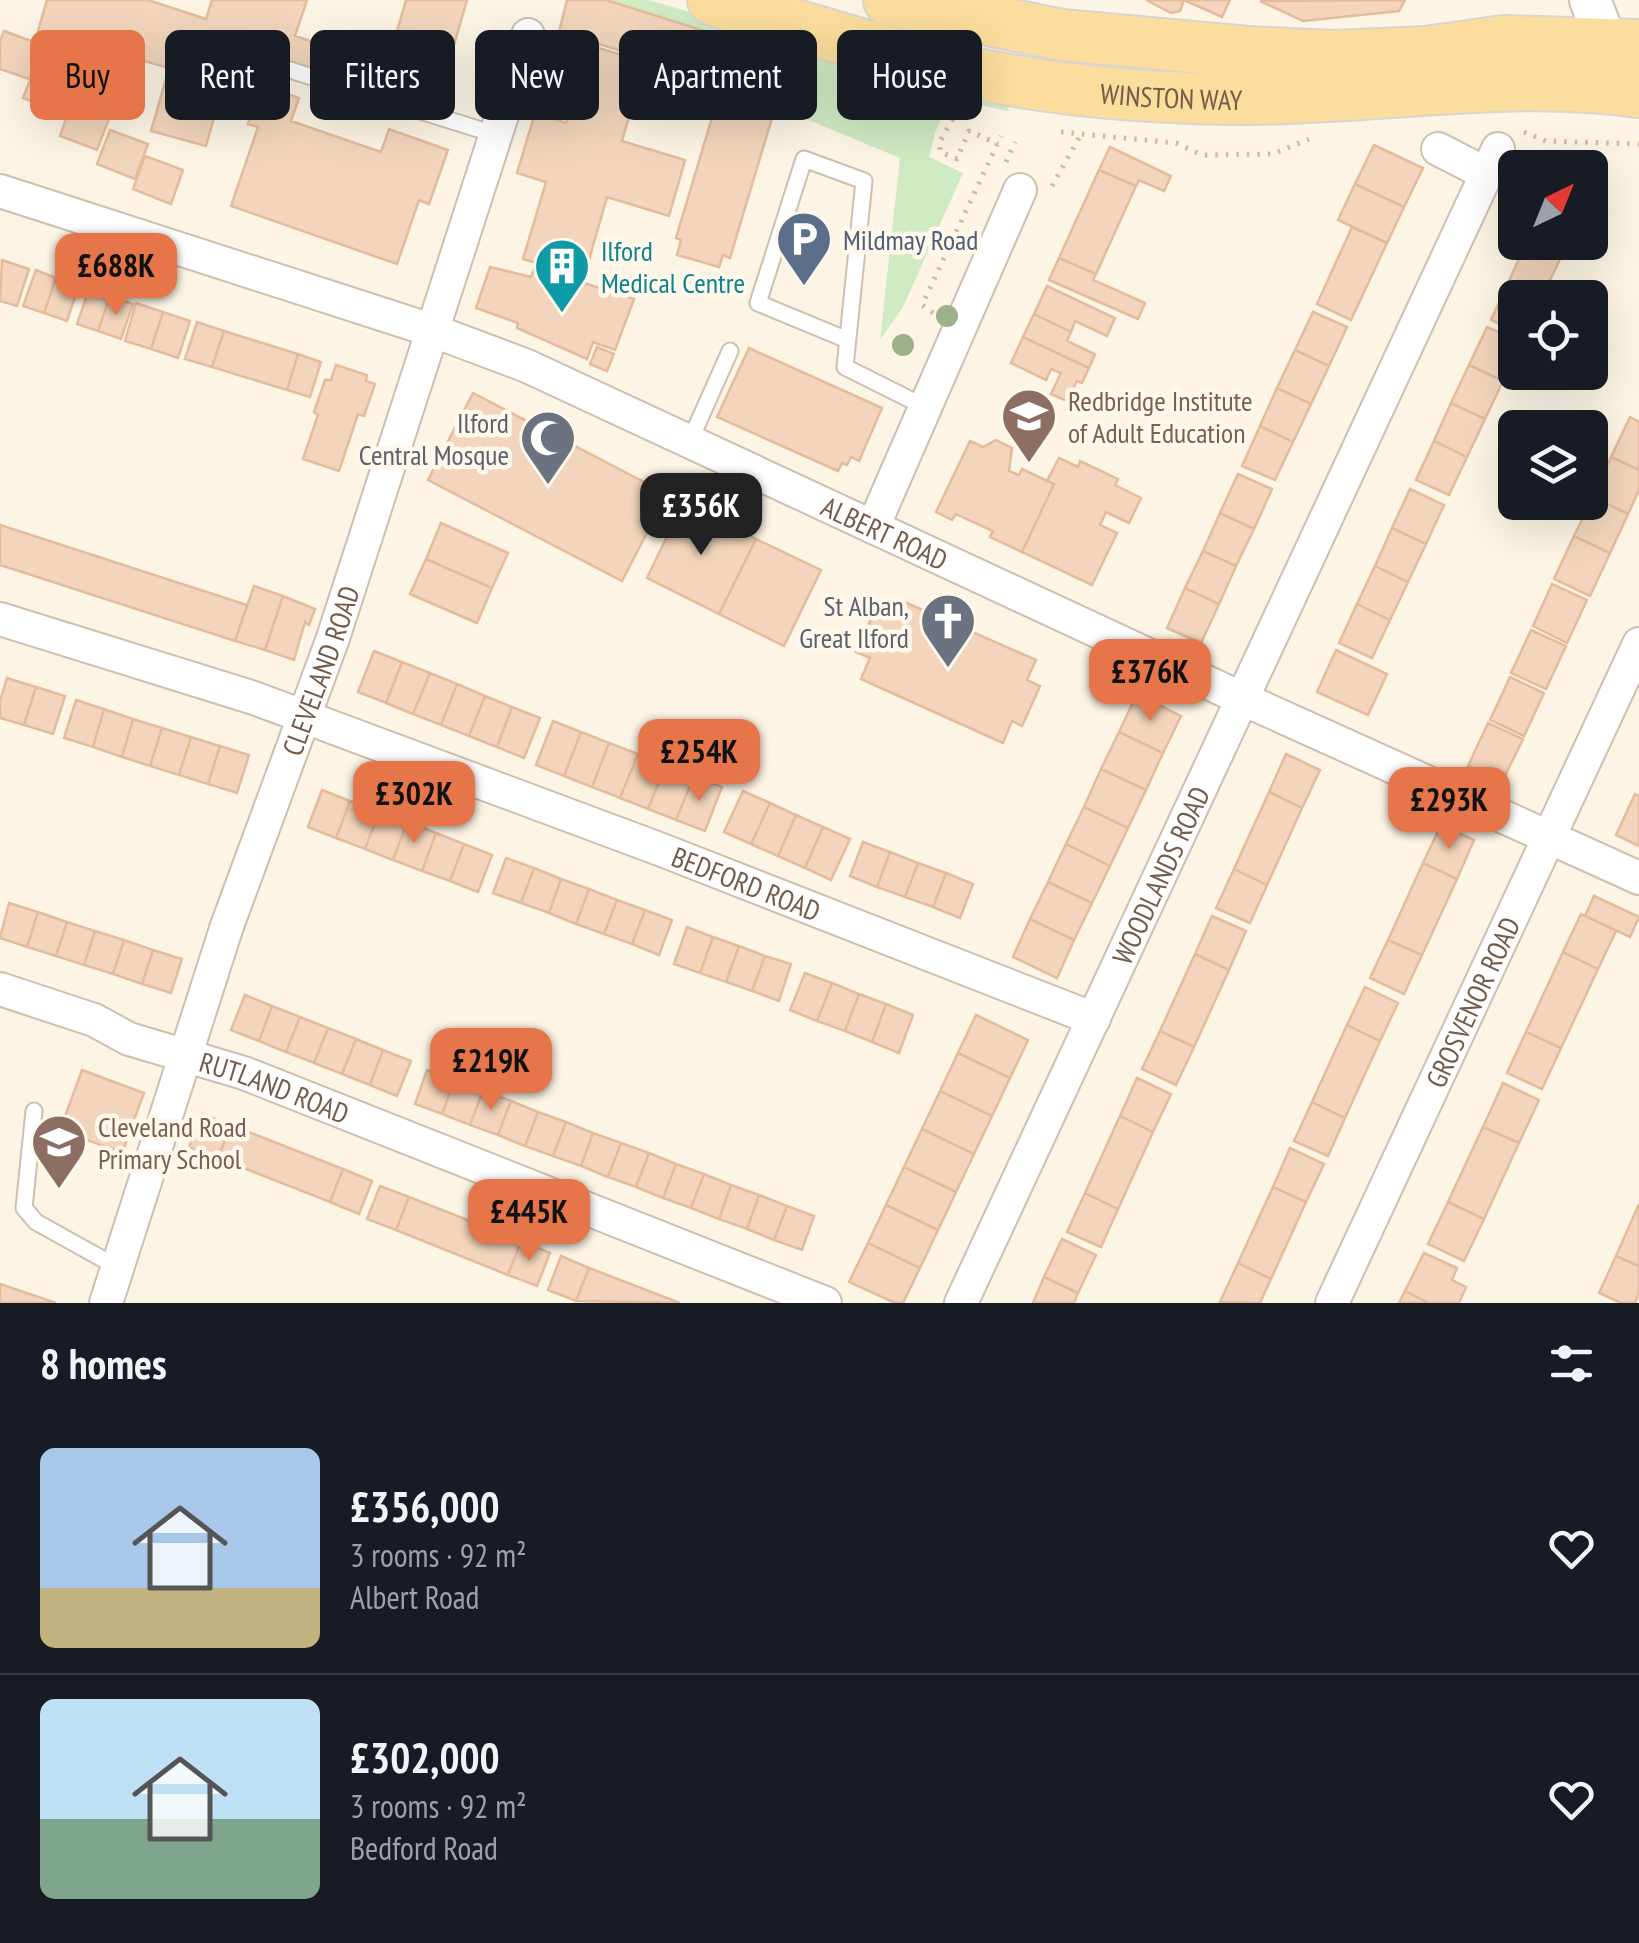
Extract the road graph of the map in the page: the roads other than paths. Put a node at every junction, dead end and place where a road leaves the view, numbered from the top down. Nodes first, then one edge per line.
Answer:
1 (714, 0) edge
2 (893, 0) edge
3 (1612, 29) edge
4 (290, 70) edge
5 (1639, 92) edge
6 (502, 120) edge
7 (497, 135) junction
8 (1438, 149) dead end
9 (1020, 190) road end
10 (0, 191) edge
11 (434, 331) junction
12 (846, 339) junction
13 (730, 351) dead end
14 (925, 407) junction
15 (689, 443) junction
16 (872, 527) junction
17 (0, 619) edge
18 (1639, 644) edge
19 (1243, 700) junction
20 (306, 718) junction
21 (1549, 837) junction
22 (1639, 878) edge
23 (0, 989) edge
24 (1094, 1019) junction
25 (184, 1054) junction
26 (34, 1112) dead end
27 (116, 1267) junction
28 (106, 1303) edge
29 (825, 1303) edge
30 (961, 1303) edge
31 (1332, 1303) edge

1 - 5 main road, WINSTON WAY
2 - 3 main road, WINSTON WAY
4 - 7 lane
6 - 7 street, CLEVELAND ROAD
7 - 11 street, CLEVELAND ROAD
8 - 19 street, WOODLANDS ROAD
9 - 14 street
10 - 11 street, ALBERT ROAD
11 - 15 street, ALBERT ROAD
11 - 20 street, CLEVELAND ROAD
12 - 12 lane
12 - 14 lane
13 - 15 lane
14 - 16 street
15 - 16 street, ALBERT ROAD
16 - 19 street, ALBERT ROAD
17 - 20 street, BEDFORD ROAD
18 - 21 street, GROSVENOR ROAD
19 - 21 street, ALBERT ROAD
19 - 24 street, WOODLANDS ROAD
20 - 24 street, BEDFORD ROAD
20 - 25 street, CLEVELAND ROAD
21 - 22 street, ALBERT ROAD
21 - 31 street, GROSVENOR ROAD
23 - 25 street, RUTLAND ROAD
24 - 30 street, WOODLANDS ROAD
25 - 27 street, CLEVELAND ROAD
25 - 29 street, RUTLAND ROAD
26 - 27 lane
27 - 28 street, CLEVELAND ROAD

